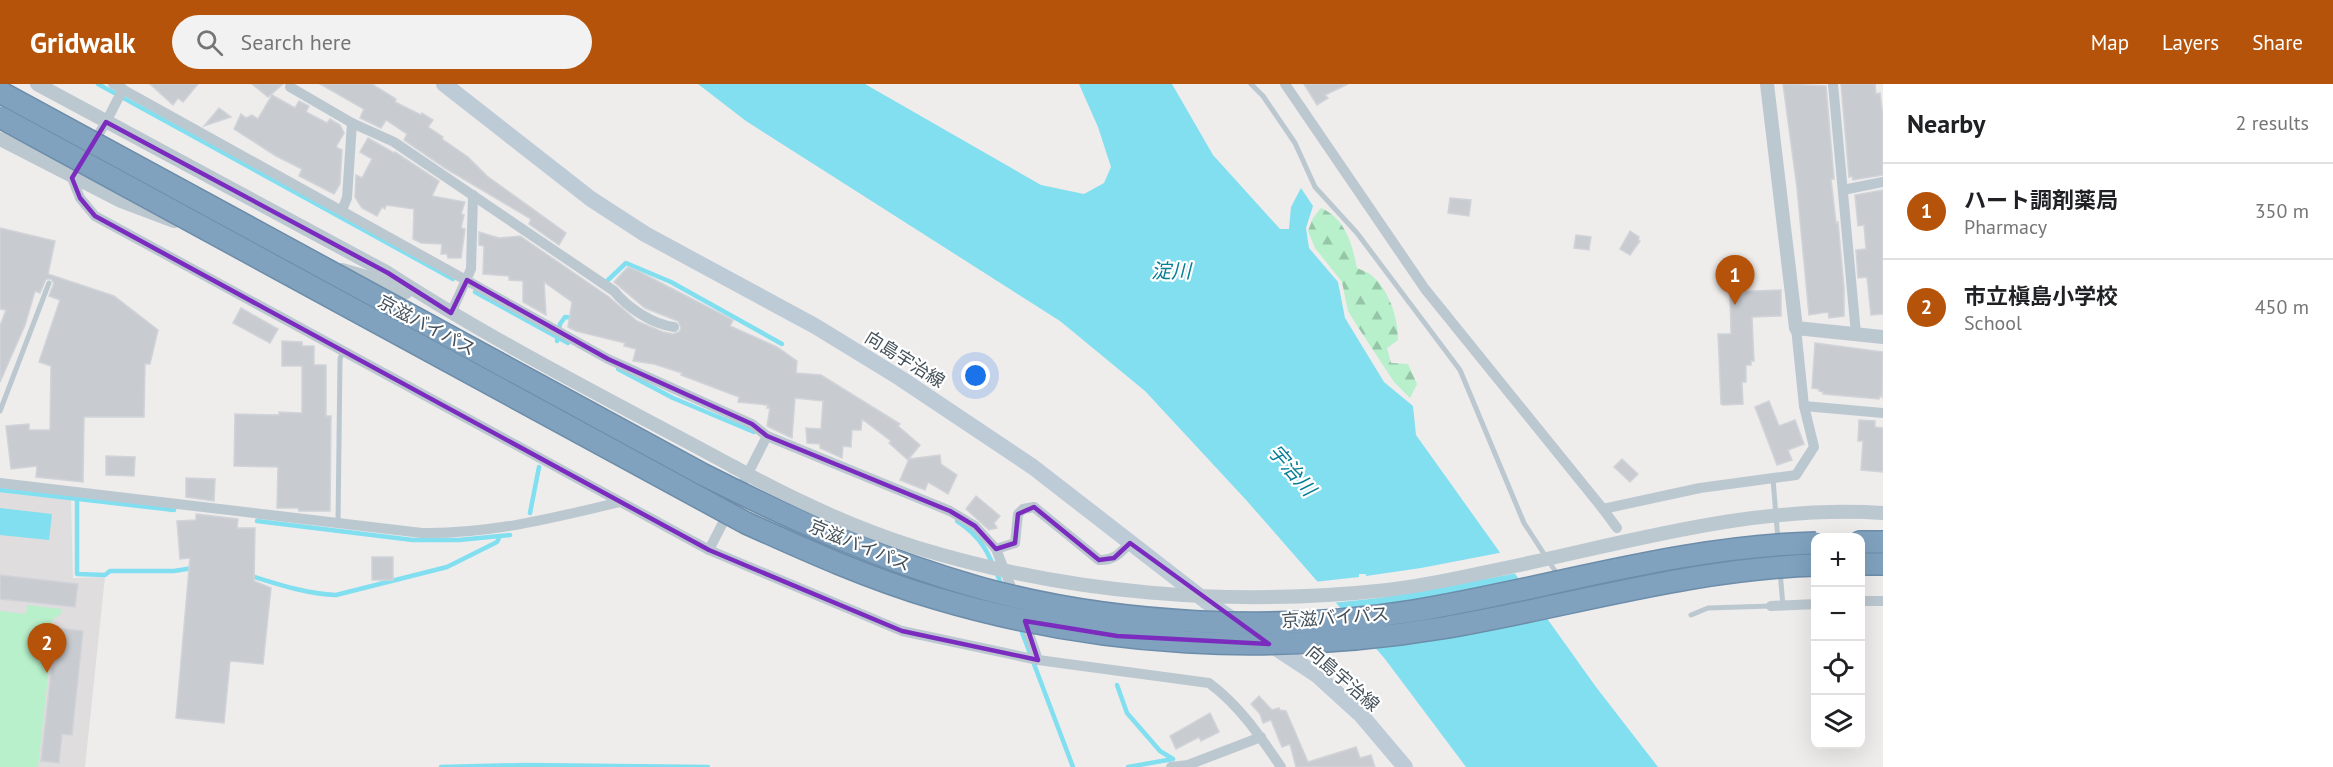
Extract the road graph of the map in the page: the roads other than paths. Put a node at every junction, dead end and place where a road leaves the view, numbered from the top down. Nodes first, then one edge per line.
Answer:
1 (37, 84) edge
2 (444, 84) edge
3 (1251, 84) edge
4 (1285, 84) edge
5 (1767, 84) edge
6 (1833, 84) edge
7 (290, 87) dead end
8 (119, 88) edge
9 (0, 92) edge
10 (0, 117) edge
11 (106, 122) junction
12 (352, 123) junction
13 (0, 139) edge
14 (72, 178) junction
15 (1883, 182) edge
16 (1843, 190) junction
17 (473, 195) junction
18 (342, 210) junction
19 (467, 280) junction
20 (49, 283) dead end
21 (436, 304) junction
22 (451, 313) junction
23 (674, 327) dead end
24 (1796, 328) junction
25 (1856, 334) junction
26 (1883, 337) edge
27 (343, 351) junction
28 (1804, 406) junction
29 (0, 411) edge
30 (1883, 413) edge
31 (766, 436) junction
32 (1773, 479) junction
33 (1, 480) edge
34 (620, 502) junction
35 (1603, 509) junction
36 (1883, 513) edge
37 (338, 523) junction
38 (1617, 528) dead end
39 (1865, 542) edge
40 (1883, 542) edge
41 (1130, 543) junction
42 (1811, 543) edge
43 (1778, 548) dead end
44 (996, 549) junction
45 (709, 550) junction
46 (1779, 560) dead end
47 (1865, 564) edge
48 (1883, 564) edge
49 (1811, 565) edge
50 (1566, 588) dead end
51 (1865, 601) edge
52 (1883, 601) edge
53 (1811, 604) edge
54 (1771, 606) joint
55 (1783, 606) junction
56 (1692, 615) dead end
57 (1038, 660) junction
58 (1261, 737) junction
59 (1171, 767) edge
60 (1281, 767) edge
61 (1405, 767) edge

1 - 11 street
2 - 41 main road, 向島宇治線
3 - 50 lane
4 - 35 street
5 - 24 street
6 - 16 street
7 - 12 street
8 - 11 street
8 - 18 street
9 - 42 highway, 京滋バイパス, bridge
10 - 49 highway, 京滋バイパス, bridge
11 - 14 street
11 - 21 street
12 - 17 street
12 - 18 street
13 - 14 street
14 - 21 street
14 - 27 street
15 - 16 street
16 - 25 street
17 - 19 street
17 - 23 street
18 - 19 street
19 - 22 street
19 - 31 street
20 - 29 lane
21 - 22 street
22 - 36 street, bridge
24 - 25 street
24 - 28 street
25 - 26 street
27 - 34 street
27 - 37 lane
28 - 30 street
28 - 32 street
31 - 44 street
31 - 45 street
32 - 35 street
32 - 43 lane
33 - 37 street
34 - 37 street
34 - 45 street
35 - 38 street
39 - 40 highway
41 - 44 street
41 - 61 main road, 向島宇治線
44 - 57 street
45 - 57 street
46 - 55 lane
47 - 48 highway
51 - 52 street
53 - 55 street
54 - 55 street
54 - 56 lane
57 - 58 street
58 - 59 street
58 - 60 street

